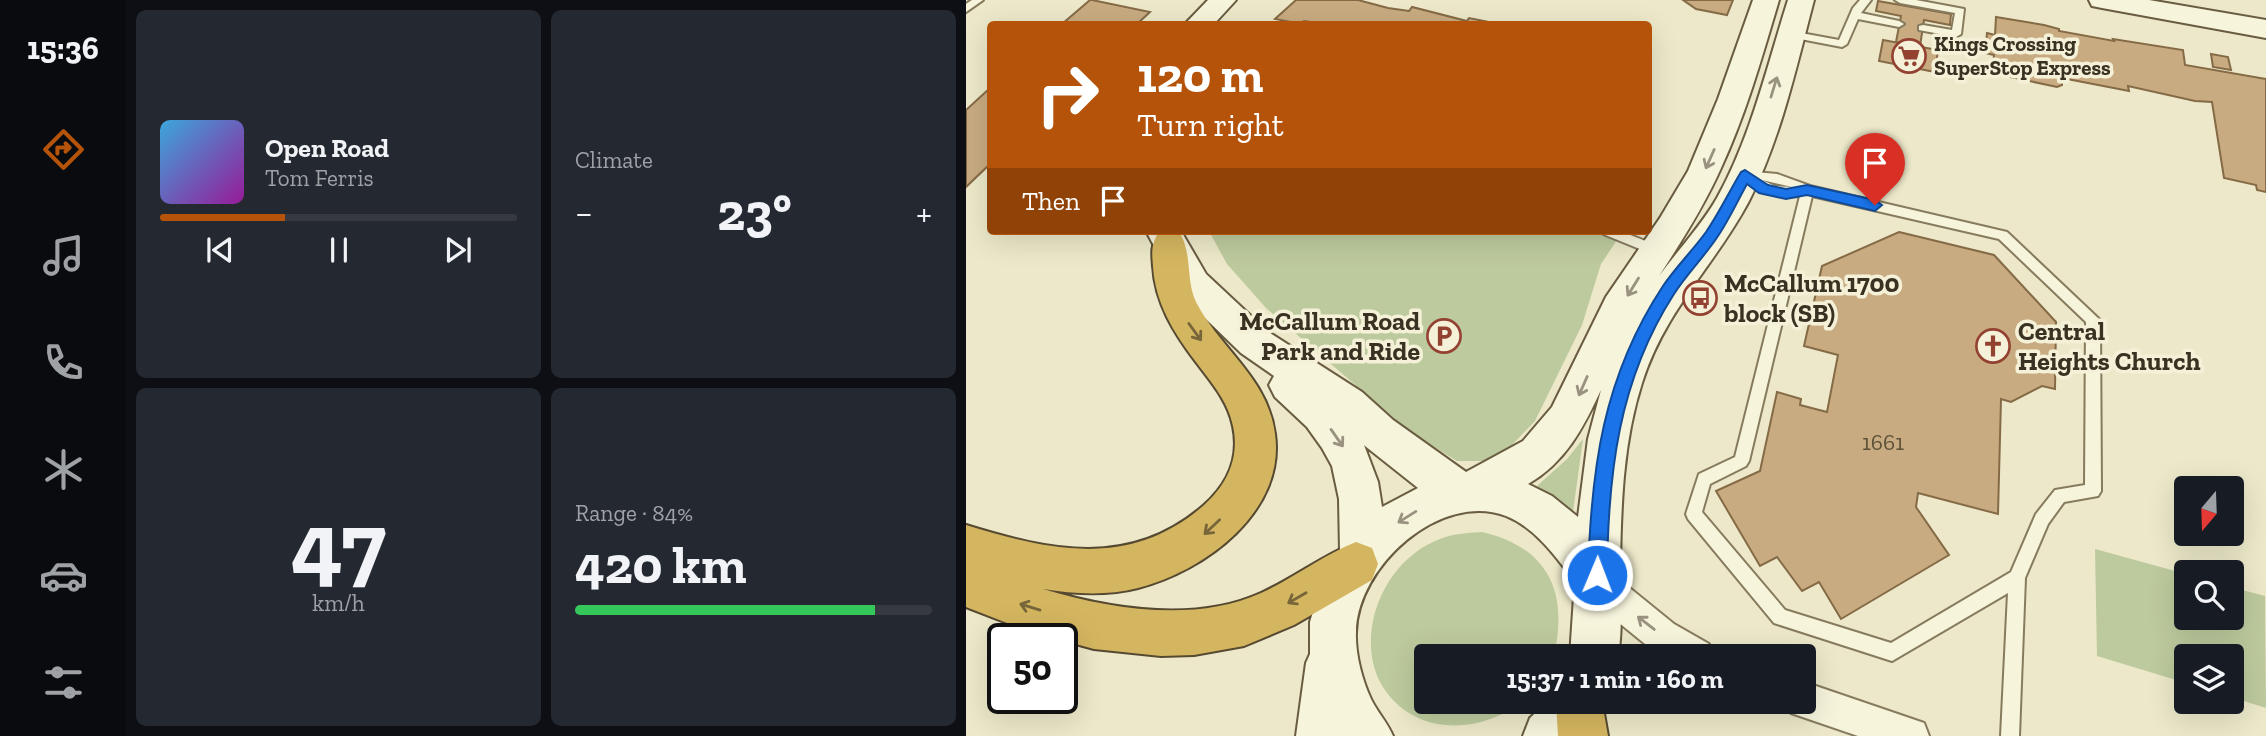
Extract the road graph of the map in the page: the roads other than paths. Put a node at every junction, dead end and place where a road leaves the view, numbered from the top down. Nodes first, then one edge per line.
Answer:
1 (978, 0) edge
2 (1223, 0) edge
3 (1766, 0) edge
4 (1866, 0) edge
5 (1900, 0) edge
6 (2102, 0) edge
7 (1802, 1) edge
8 (1937, 3) edge
9 (966, 9) edge
10 (1855, 15) junction
11 (1203, 21) edge
12 (1899, 24) dead end
13 (1923, 28) dead end
14 (2266, 29) edge
15 (1790, 34) junction
16 (1745, 175) junction
17 (1807, 190) junction
18 (1617, 235) edge
19 (1166, 238) edge
20 (1657, 251) junction
21 (1254, 342) junction
22 (1466, 492) junction
23 (966, 547) edge
24 (1359, 559) junction
25 (2017, 578) junction
26 (1598, 579) junction
27 (966, 584) edge
28 (1595, 644) edge
29 (1676, 644) edge
30 (1332, 650) junction
31 (1816, 703) edge
32 (1321, 736) edge
33 (1368, 736) edge
34 (1911, 736) edge
35 (2010, 736) edge

1 - 9 lane
2 - 11 main road
3 -> 20 main road
4 - 10 lane
5 - 8 lane
6 - 14 main road
7 - 15 main road
8 - 13 lane
10 - 12 lane
10 - 15 lane
16 -> 15 main road
16 - 17 lane
16 - 26 main road
17 - 25 lane
17 - 25 lane
18 - 20 lane
19 - 21 main road
19 -> 23 highway
20 -> 22 main road
21 - 22 main road
21 -> 24 main road
22 -> 24 main road
22 - 26 main road
24 -> 27 highway
24 - 30 main road
25 - 35 lane
26 - 28 main road
29 -> 26 street
30 - 32 main road
30 - 33 main road
31 - 34 street

